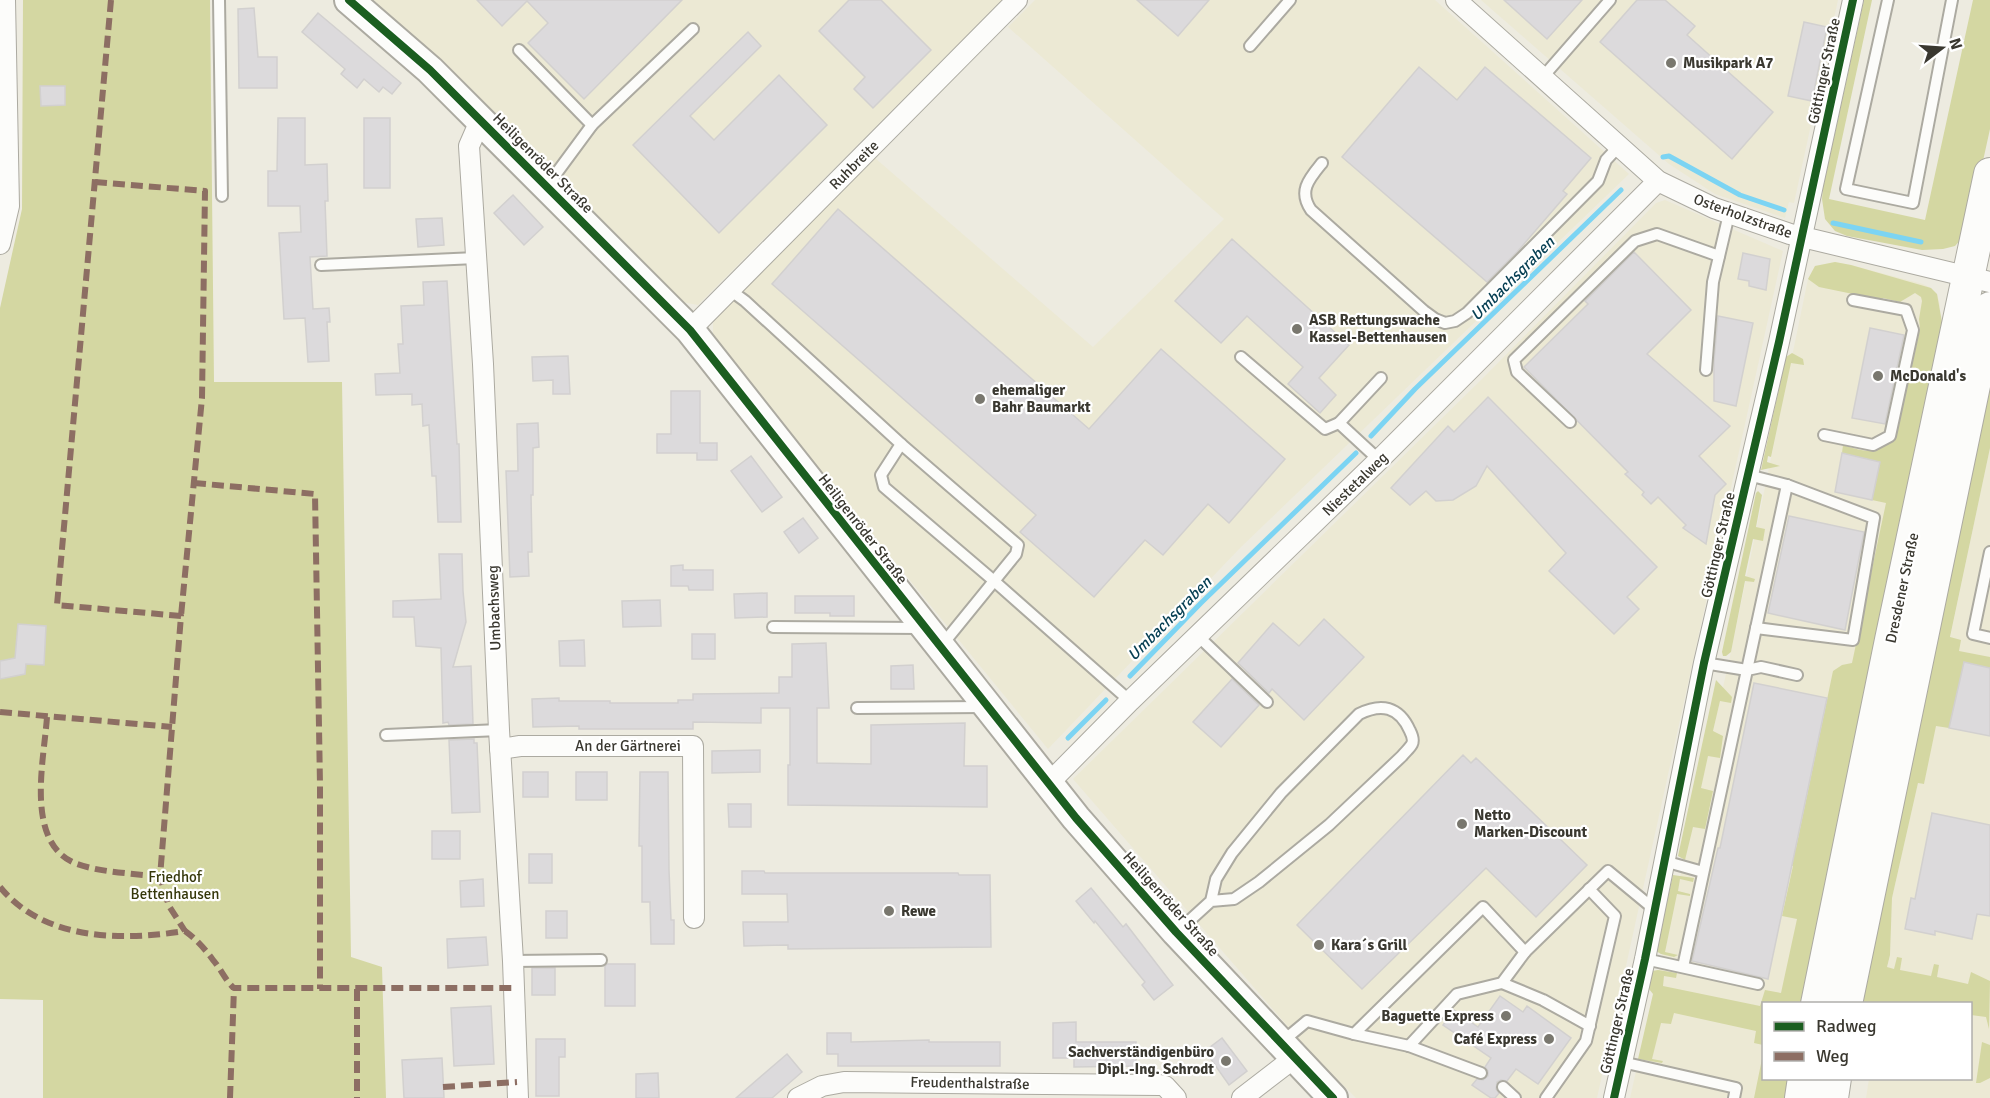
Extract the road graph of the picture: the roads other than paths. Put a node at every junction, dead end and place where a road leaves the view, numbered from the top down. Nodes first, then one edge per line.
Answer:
1 (5, 0) edge
2 (219, 0) edge
3 (349, 0) edge
4 (1017, 0) edge
5 (1290, 0) edge
6 (1455, 0) edge
7 (1610, 0) edge
8 (1853, 0) edge
9 (1888, 0) edge
10 (1952, 0) edge
11 (693, 28) dead end
12 (1250, 46) dead end
13 (519, 50) dead end
14 (1542, 78) junction
15 (482, 121) junction
16 (592, 125) junction
17 (1619, 146) junction
18 (1322, 163) dead end
19 (1990, 174) edge
20 (1658, 181) junction
21 (546, 186) junction
22 (222, 196) dead end
23 (1729, 214) junction
24 (1802, 237) junction
25 (0, 244) edge
26 (1719, 256) junction
27 (476, 258) junction
28 (321, 265) dead end
29 (1979, 279) edge
30 (730, 290) junction
31 (1853, 300) dead end
32 (1990, 308) edge
33 (690, 330) junction
34 (1241, 357) dead end
35 (1706, 370) dead end
36 (1381, 378) dead end
37 (1570, 422) dead end
38 (1339, 423) junction
39 (1824, 435) dead end
40 (901, 444) junction
41 (1379, 460) junction
42 (1748, 476) junction
43 (1787, 485) junction
44 (1990, 552) edge
45 (993, 580) junction
46 (773, 627) dead end
47 (1756, 628) junction
48 (1197, 636) junction
49 (932, 638) junction
50 (1990, 638) edge
51 (1704, 663) junction
52 (1747, 670) junction
53 (1797, 675) dead end
54 (1130, 701) junction
55 (1267, 702) dead end
56 (987, 707) junction
57 (857, 708) dead end
58 (386, 735) dead end
59 (499, 740) junction
60 (1048, 784) junction
61 (1664, 861) junction
62 (1703, 872) junction
63 (1589, 889) junction
64 (1211, 901) junction
65 (1654, 909) junction
66 (694, 918) dead end
67 (1176, 932) junction
68 (1525, 952) junction
69 (1645, 959) junction
70 (601, 960) dead end
71 (513, 961) junction
72 (1683, 967) junction
73 (1502, 983) junction
74 (1758, 984) dead end
75 (1817, 1002) edge
76 (1846, 1002) edge
77 (1590, 1026) junction
78 (1354, 1034) junction
79 (1409, 1046) junction
80 (1287, 1051) junction
81 (1622, 1062) junction
82 (1481, 1073) dead end
83 (1804, 1080) edge
84 (1835, 1080) edge
85 (1503, 1087) dead end
86 (518, 1098) edge
87 (798, 1098) edge
88 (1176, 1098) edge
89 (1242, 1098) edge
90 (1333, 1098) edge
91 (1515, 1098) edge
92 (1546, 1098) edge
93 (1614, 1098) edge
94 (1734, 1098) edge
95 (1801, 1098) edge
96 (1832, 1098) edge

1 - 25 street
2 - 22 lane
3 - 15 street, Heiligenröder Straße
4 - 30 street, Ruhbreite
5 - 12 lane
6 - 14 street, Osterholzstraße
7 - 14 lane
8 - 24 street, Göttinger Straße
9 - 10 lane
11 - 16 lane
13 - 16 lane
14 - 17 street, Osterholzstraße
15 - 21 street, Heiligenröder Straße
15 - 27 street, Umbachsweg
16 - 21 lane
17 - 18 lane
17 - 20 street, Osterholzstraße
19 - 29 main road, Dresdener Straße
20 - 23 street, Osterholzstraße
20 - 41 street, Niestetalweg
21 - 33 street, Heiligenröder Straße
23 - 24 street, Osterholzstraße
23 - 26 lane
24 - 29 street, Osterholzstraße
24 - 42 street, Göttinger Straße
26 - 35 lane
26 - 37 lane
27 - 28 lane
27 - 59 street, Umbachsweg
29 - 75 main road, Dresdener Straße
30 - 33 street, Ruhbreite
30 - 40 lane
31 - 39 lane
32 - 76 main road, Dresdener Straße
33 - 49 street, Heiligenröder Straße
34 - 38 lane
36 - 38 lane
38 - 41 lane
40 - 45 lane
40 - 45 lane
41 - 48 street, Niestetalweg
42 - 43 lane
42 - 51 street, Göttinger Straße
43 - 47 lane
43 - 47 lane
44 - 50 lane
45 - 49 lane
45 - 54 lane
46 - 49 lane
47 - 52 lane
48 - 54 street, Niestetalweg
48 - 55 lane
49 - 56 street, Heiligenröder Straße
51 - 52 lane
51 - 61 street, Göttinger Straße
52 - 53 lane
52 - 62 lane
54 - 60 street, Niestetalweg
56 - 57 lane
56 - 60 street, Heiligenröder Straße
58 - 59 lane
59 - 66 street, An der Gärtnerei
59 - 71 street, Umbachsweg
60 - 67 street, Heiligenröder Straße
61 - 62 lane
61 - 65 street, Göttinger Straße
62 - 72 lane
63 - 65 lane
63 - 68 lane
63 - 77 lane
64 - 64 lane
64 - 67 lane
65 - 69 street, Göttinger Straße
67 - 80 street, Heiligenröder Straße
68 - 73 lane
68 - 78 lane
69 - 72 lane
69 - 81 street, Göttinger Straße
70 - 71 lane
71 - 86 street, Umbachsweg
72 - 74 lane
73 - 77 lane
73 - 79 lane
77 - 92 lane
78 - 79 lane
78 - 80 lane
79 - 82 lane
80 - 89 street
80 - 90 street, Heiligenröder Straße
81 - 93 street, Göttinger Straße
81 - 94 lane
83 - 95 main road
84 - 96 main road
85 - 91 lane
87 - 88 street, Freudenthalstraße

